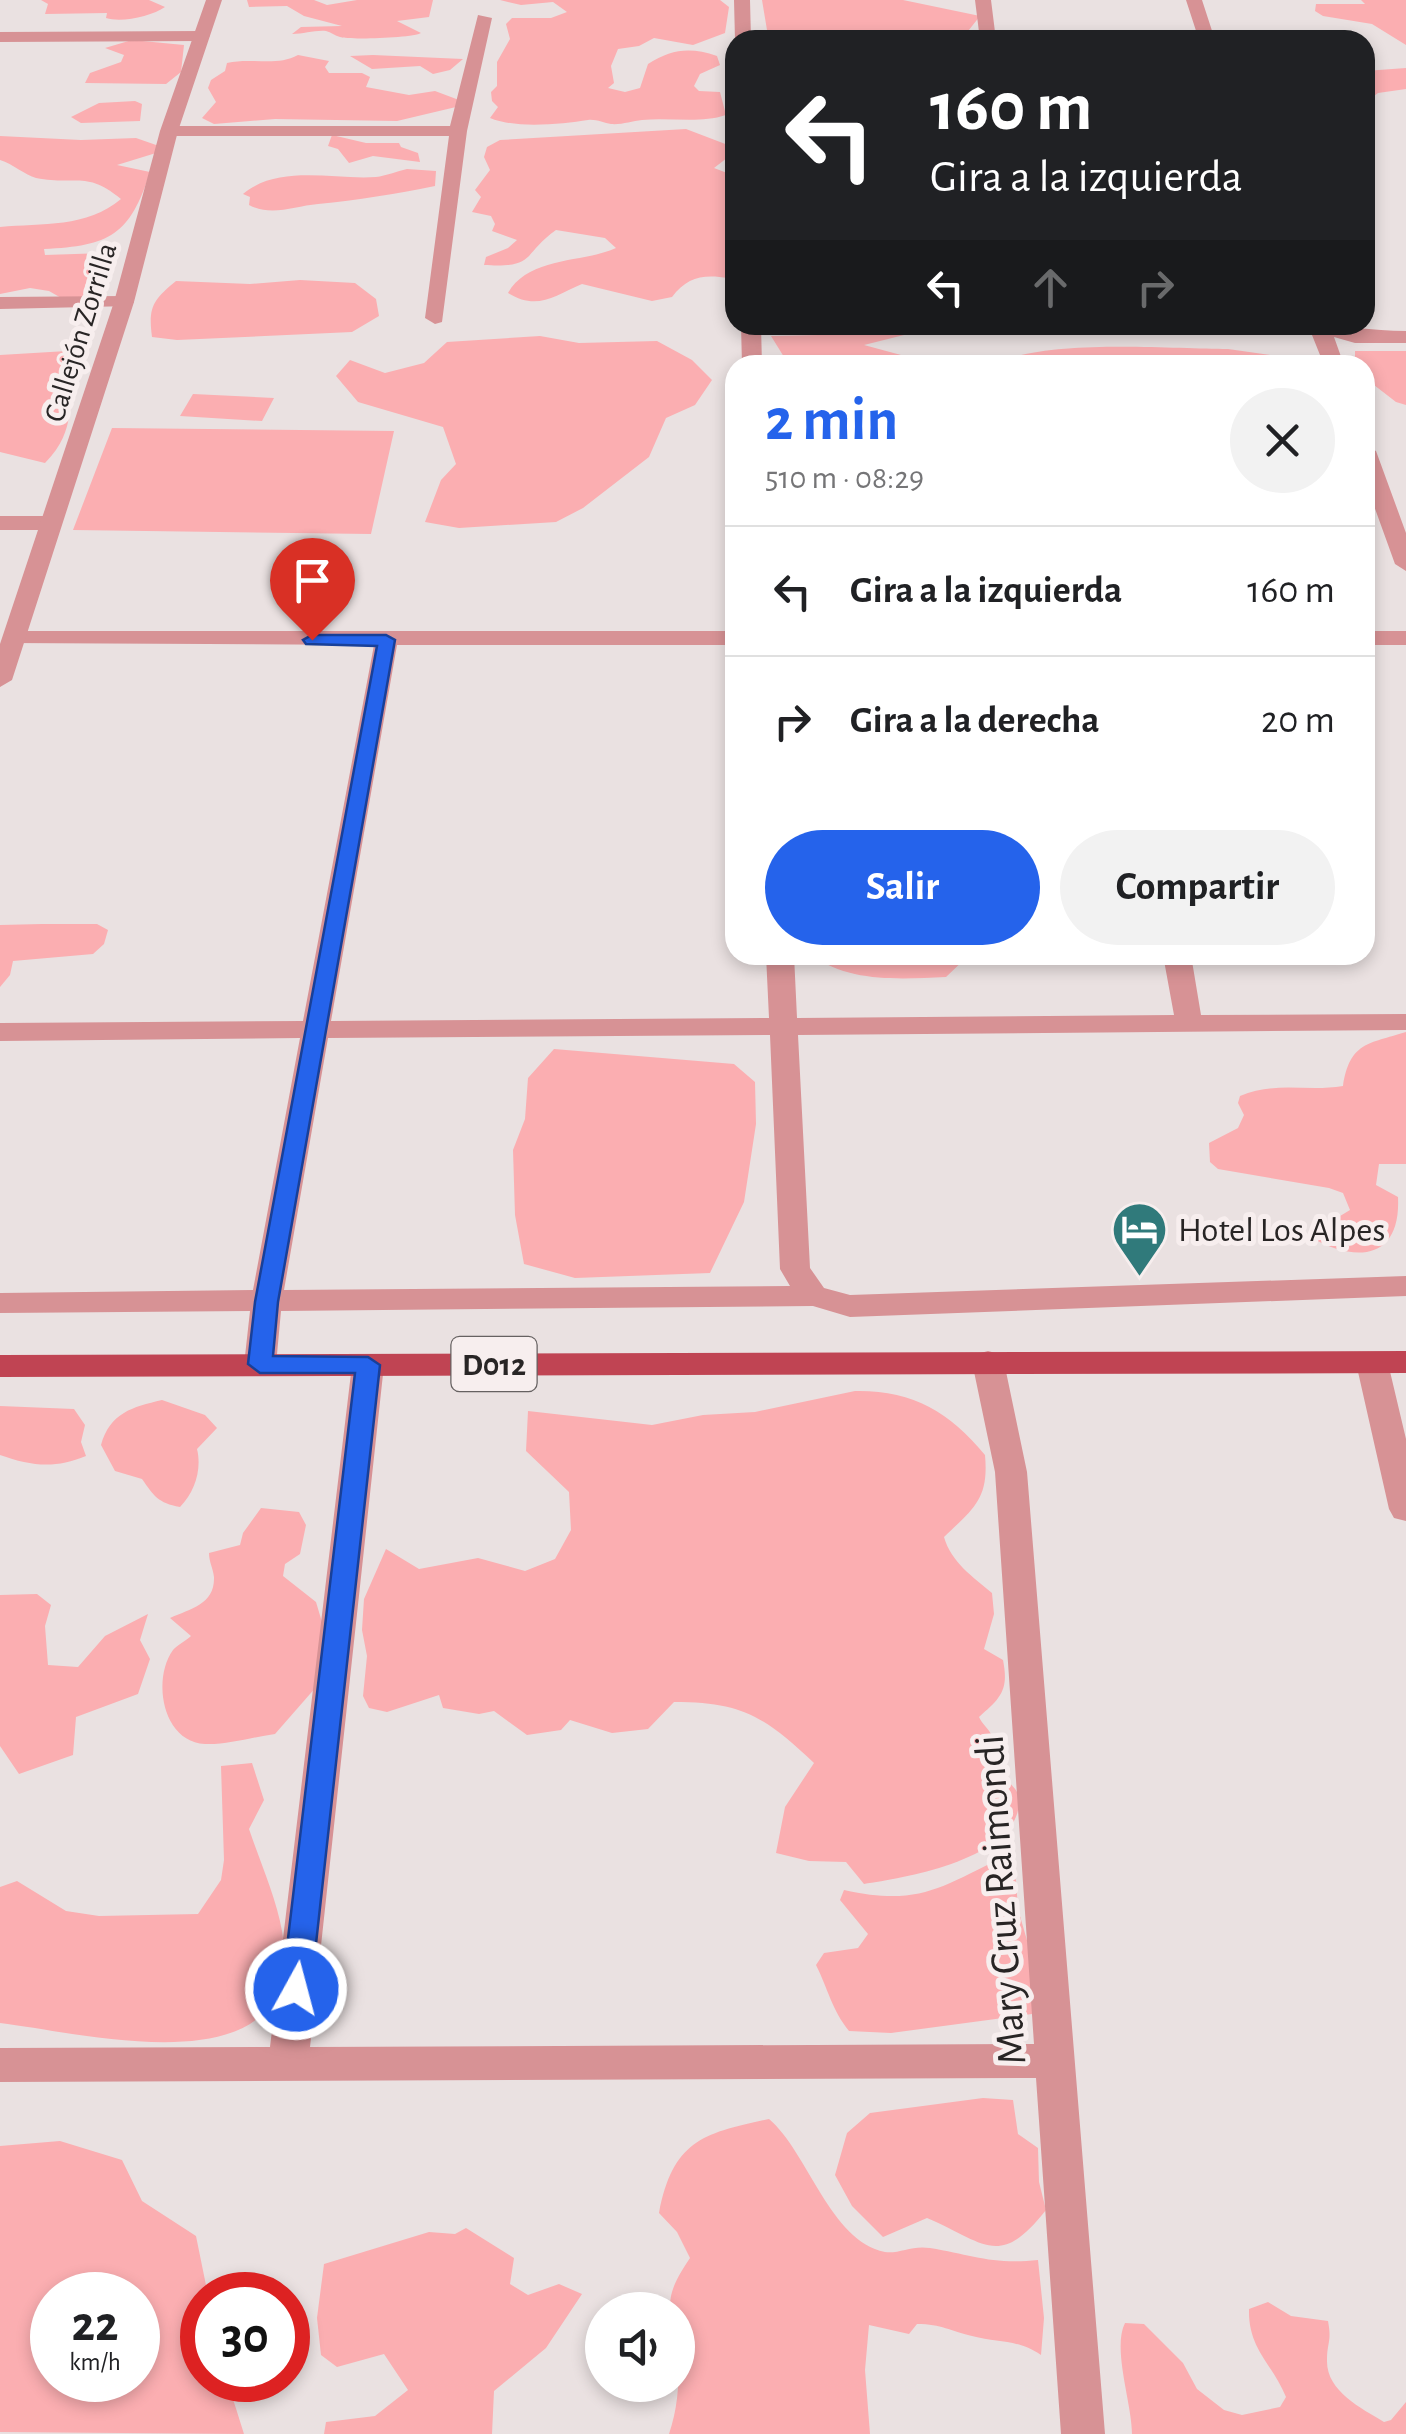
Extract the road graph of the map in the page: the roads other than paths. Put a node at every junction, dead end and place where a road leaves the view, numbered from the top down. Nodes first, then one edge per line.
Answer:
1 (214, 0) edge
2 (742, 0) edge
3 (983, 0) edge
4 (1194, 0) edge
5 (484, 18) dead end
6 (743, 30) edge
7 (987, 30) edge
8 (1204, 30) edge
9 (202, 36) junction
10 (0, 38) edge
11 (169, 131) junction
12 (458, 131) junction
13 (124, 302) junction
14 (0, 303) edge
15 (435, 318) dead end
16 (1348, 335) edge
17 (1406, 337) edge
18 (1375, 479) edge
19 (0, 523) edge
20 (50, 523) junction
21 (1406, 564) edge
22 (15, 638) junction
23 (725, 638) edge
24 (1375, 638) edge
25 (1406, 638) edge
26 (386, 640) junction
27 (0, 680) edge
28 (781, 965) edge
29 (1179, 965) edge
30 (1406, 1022) edge
31 (1188, 1024) junction
32 (318, 1028) junction
33 (784, 1028) junction
34 (0, 1032) edge
35 (1406, 1286) edge
36 (813, 1296) junction
37 (266, 1302) junction
38 (0, 1303) edge
39 (988, 1362) junction
40 (1406, 1362) edge
41 (1372, 1363) junction
42 (260, 1364) junction
43 (368, 1365) junction
44 (0, 1366) edge
45 (1406, 1509) edge
46 (1056, 2061) junction
47 (0, 2064) edge
48 (288, 2064) junction
49 (1083, 2434) edge

1 - 9 street, Callejón Zorrilla
2 - 6 street
3 - 7 street
4 - 8 street
5 - 12 street
9 - 10 street
9 - 11 street, Callejón Zorrilla
11 - 12 street
11 - 13 street, Callejón Zorrilla
12 - 15 street
13 - 14 street
13 - 20 street, Callejón Zorrilla
16 - 17 street
18 - 21 street
19 - 20 street
20 - 22 street, Callejón Zorrilla
22 - 26 street
22 - 27 street, Callejón Zorrilla
23 - 26 street
24 - 25 street
26 - 32 street
28 - 33 street
29 - 31 street
30 - 31 street
31 - 33 street
32 - 33 street
32 - 34 street
32 - 37 street
33 - 36 street
35 - 36 street
36 - 37 street
37 - 38 street
37 - 42 street
39 - 41 main road, D012
39 - 43 main road, D012
39 - 46 street, Mary Cruz Raimondi
40 - 41 main road, D012
41 - 45 street
42 - 43 main road, D012
42 - 44 main road, D012
43 - 48 street
46 - 48 street
46 - 49 street, Mary Cruz Raimondi
47 - 48 street

